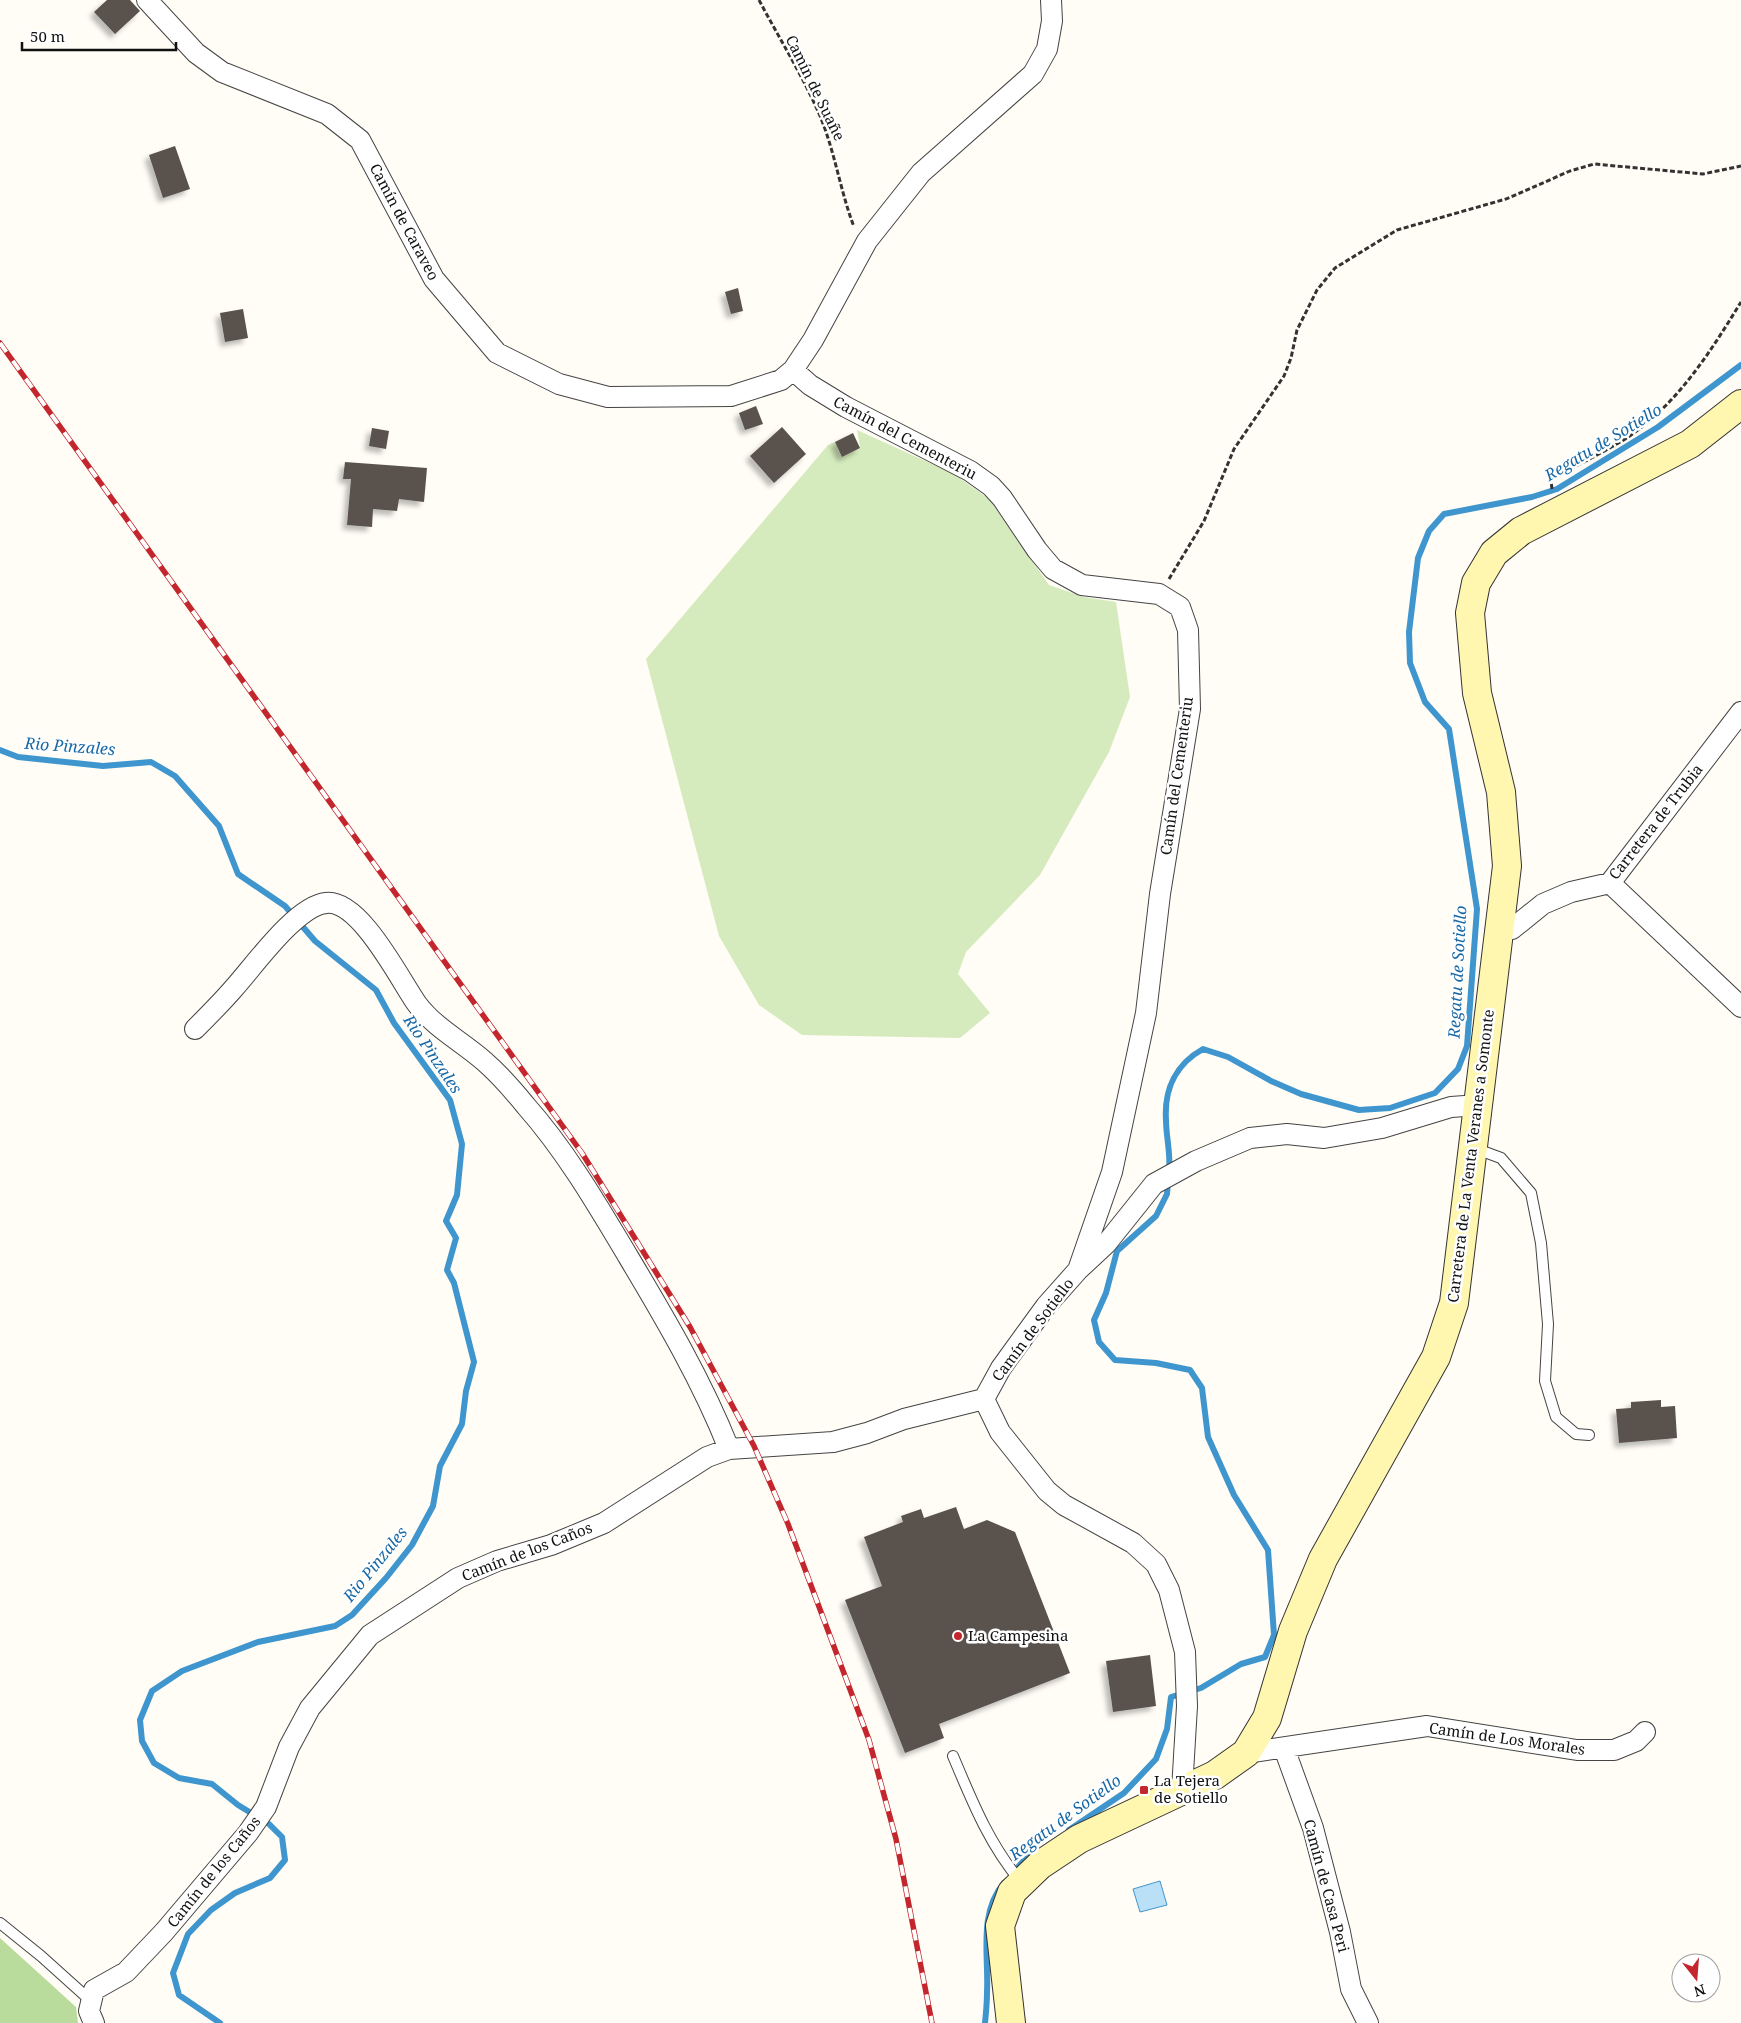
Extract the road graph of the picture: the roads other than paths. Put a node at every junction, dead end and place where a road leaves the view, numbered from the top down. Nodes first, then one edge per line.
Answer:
1 (147, 0) edge
2 (1051, 0) edge
3 (793, 370) junction
4 (1741, 404) edge
5 (1741, 712) edge
6 (1610, 882) junction
7 (1499, 930) junction
8 (1741, 1007) edge
9 (195, 1029) dead end
10 (1479, 1106) junction
11 (1473, 1148) junction
12 (1078, 1270) junction
13 (984, 1399) junction
14 (1589, 1435) dead end
15 (729, 1448) junction
16 (1645, 1732) dead end
17 (1284, 1748) junction
18 (1246, 1753) junction
19 (953, 1756) dead end
20 (1182, 1790) junction
21 (1021, 1883) junction
22 (0, 1923) edge
23 (91, 2001) junction
24 (94, 2023) edge
25 (1011, 2023) edge
26 (1368, 2023) edge

1 - 3 street, Camín de Caraveo
2 - 3 street
3 - 12 street, Camín del Cementeriu
4 - 7 street, Carretera de La Venta Veranes a Somonte
5 - 6 street, Carretera de Trubia
6 - 7 street, Carretera de Trubia
6 - 8 street
7 - 10 street, Carretera de La Venta Veranes a Somonte
9 - 15 street
10 - 11 street, Carretera de La Venta Veranes a Somonte
10 - 12 street, Camín de Sotiello
11 - 14 lane
11 - 18 street, Carretera de La Venta Veranes a Somonte
12 - 13 street, Camín de Sotiello
13 - 15 street, Camín de los Caños
13 - 20 street, Camín de Sotiello
15 - 23 street, Camín de los Caños
16 - 17 street, Camín de Los Morales
17 - 18 street, Camín de Los Morales
17 - 26 street, Camín de Casa Peri
18 - 20 street, Carretera de La Venta Veranes a Somonte
19 - 21 lane
20 - 21 street, Carretera de La Venta Veranes a Somonte
21 - 25 street, Carretera de La Venta Veranes a Somonte
22 - 23 lane
23 - 24 street

